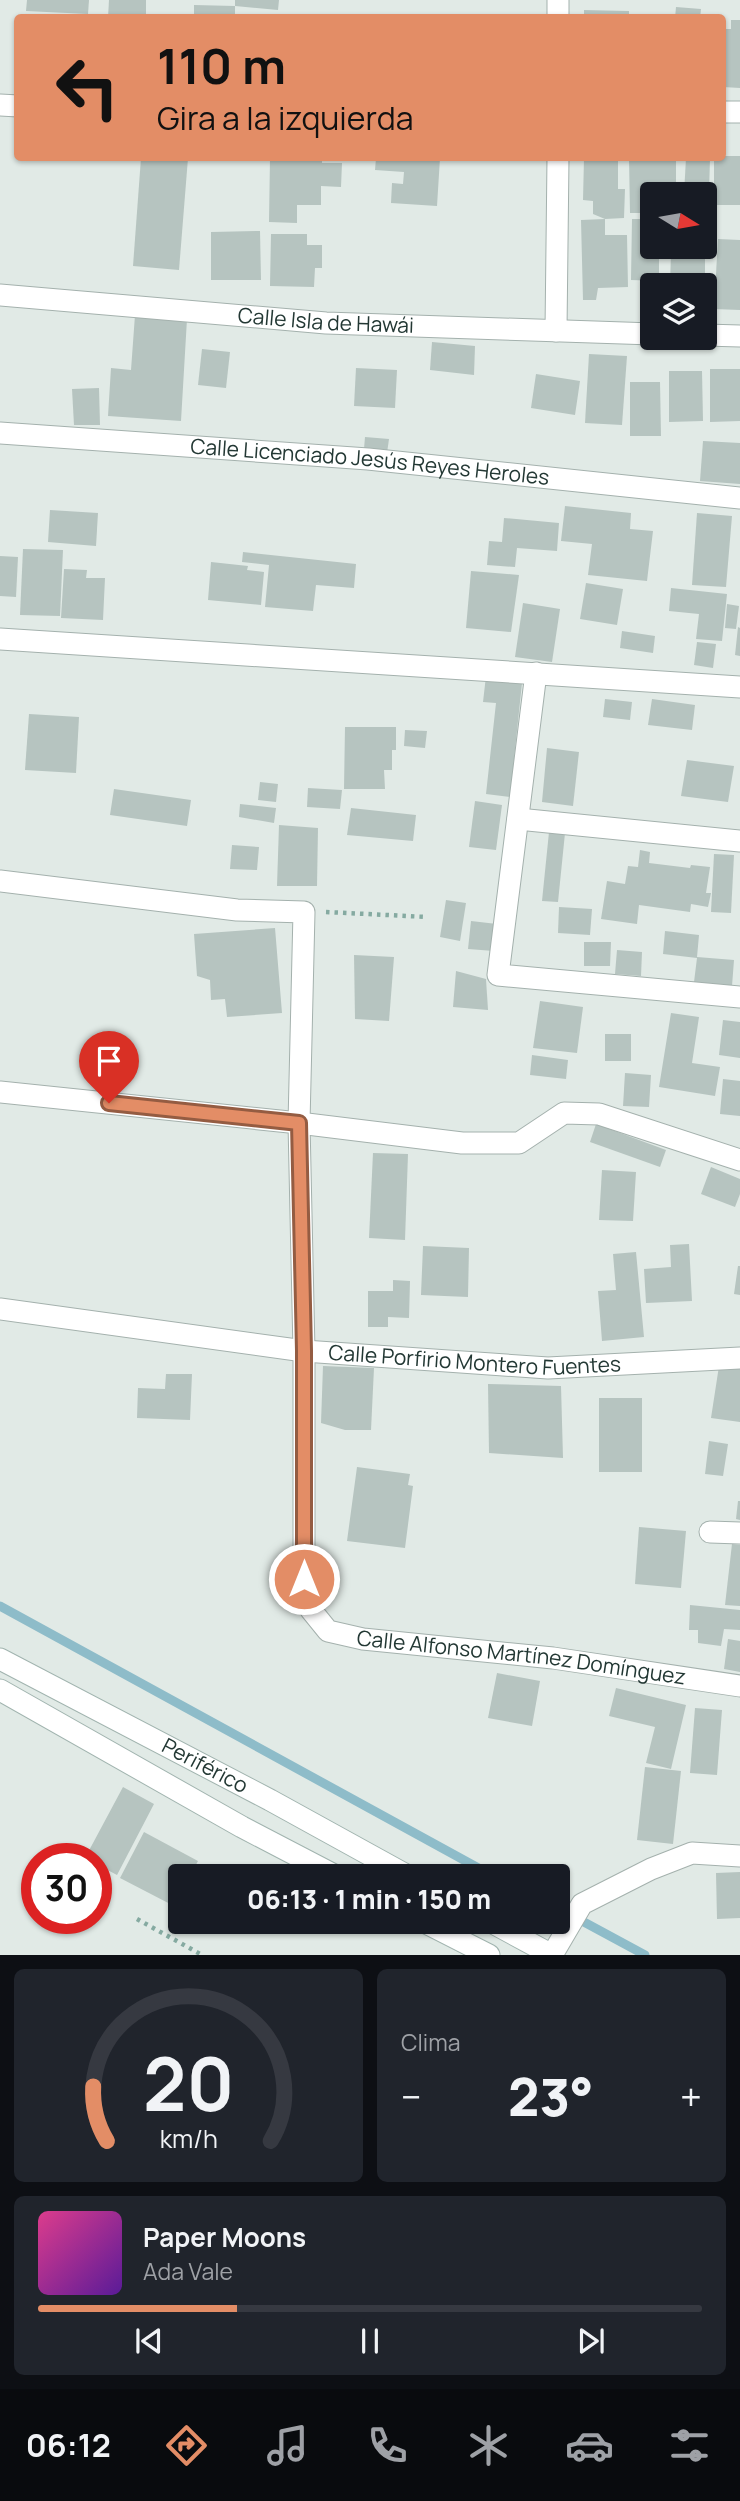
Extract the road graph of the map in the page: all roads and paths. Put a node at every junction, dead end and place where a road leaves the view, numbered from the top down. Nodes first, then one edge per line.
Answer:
1 (558, 161) edge
2 (0, 295) edge
3 (556, 331) junction
4 (640, 334) edge
5 (717, 335) edge
6 (740, 336) edge
7 (0, 433) edge
8 (740, 498) edge
9 (0, 639) edge
10 (536, 673) junction
11 (740, 688) edge
12 (518, 819) junction
13 (740, 841) edge
14 (0, 881) edge
15 (304, 912) junction
16 (427, 918) dead end
17 (740, 997) edge
18 (0, 1091) edge
19 (299, 1123) junction
20 (740, 1160) edge
21 (0, 1309) edge
22 (304, 1351) junction
23 (740, 1358) edge
24 (710, 1532) dead end
25 (740, 1533) edge
26 (0, 1658) edge
27 (740, 1686) edge
28 (0, 1690) edge
29 (740, 1856) edge
30 (313, 1864) edge
31 (386, 1864) edge
32 (136, 1919) dead end
33 (448, 1934) edge
34 (513, 1934) edge
35 (202, 1955) edge
36 (489, 1955) edge
37 (552, 1955) edge

1 - 3 street
2 - 3 street, Calle Isla de Hawái
3 - 4 street, Calle Isla de Hawái
5 - 6 street
7 - 8 street, Calle Licenciado Jesús Reyes Heroles
9 - 10 street
10 - 11 street
10 - 12 street
12 - 13 street
12 - 17 street
14 - 15 street
15 - 16 path
15 - 19 street
18 - 19 street
19 - 20 street
19 - 22 street
21 - 22 street, Calle Porfirio Montero Fuentes
22 - 23 street, Calle Porfirio Montero Fuentes
22 - 27 street, Calle Alfonso Martínez Domínguez
24 - 25 street
26 - 31 street, Periférico
28 - 30 street, Periférico
29 - 37 street
32 - 35 path
33 - 36 street
34 - 37 street

